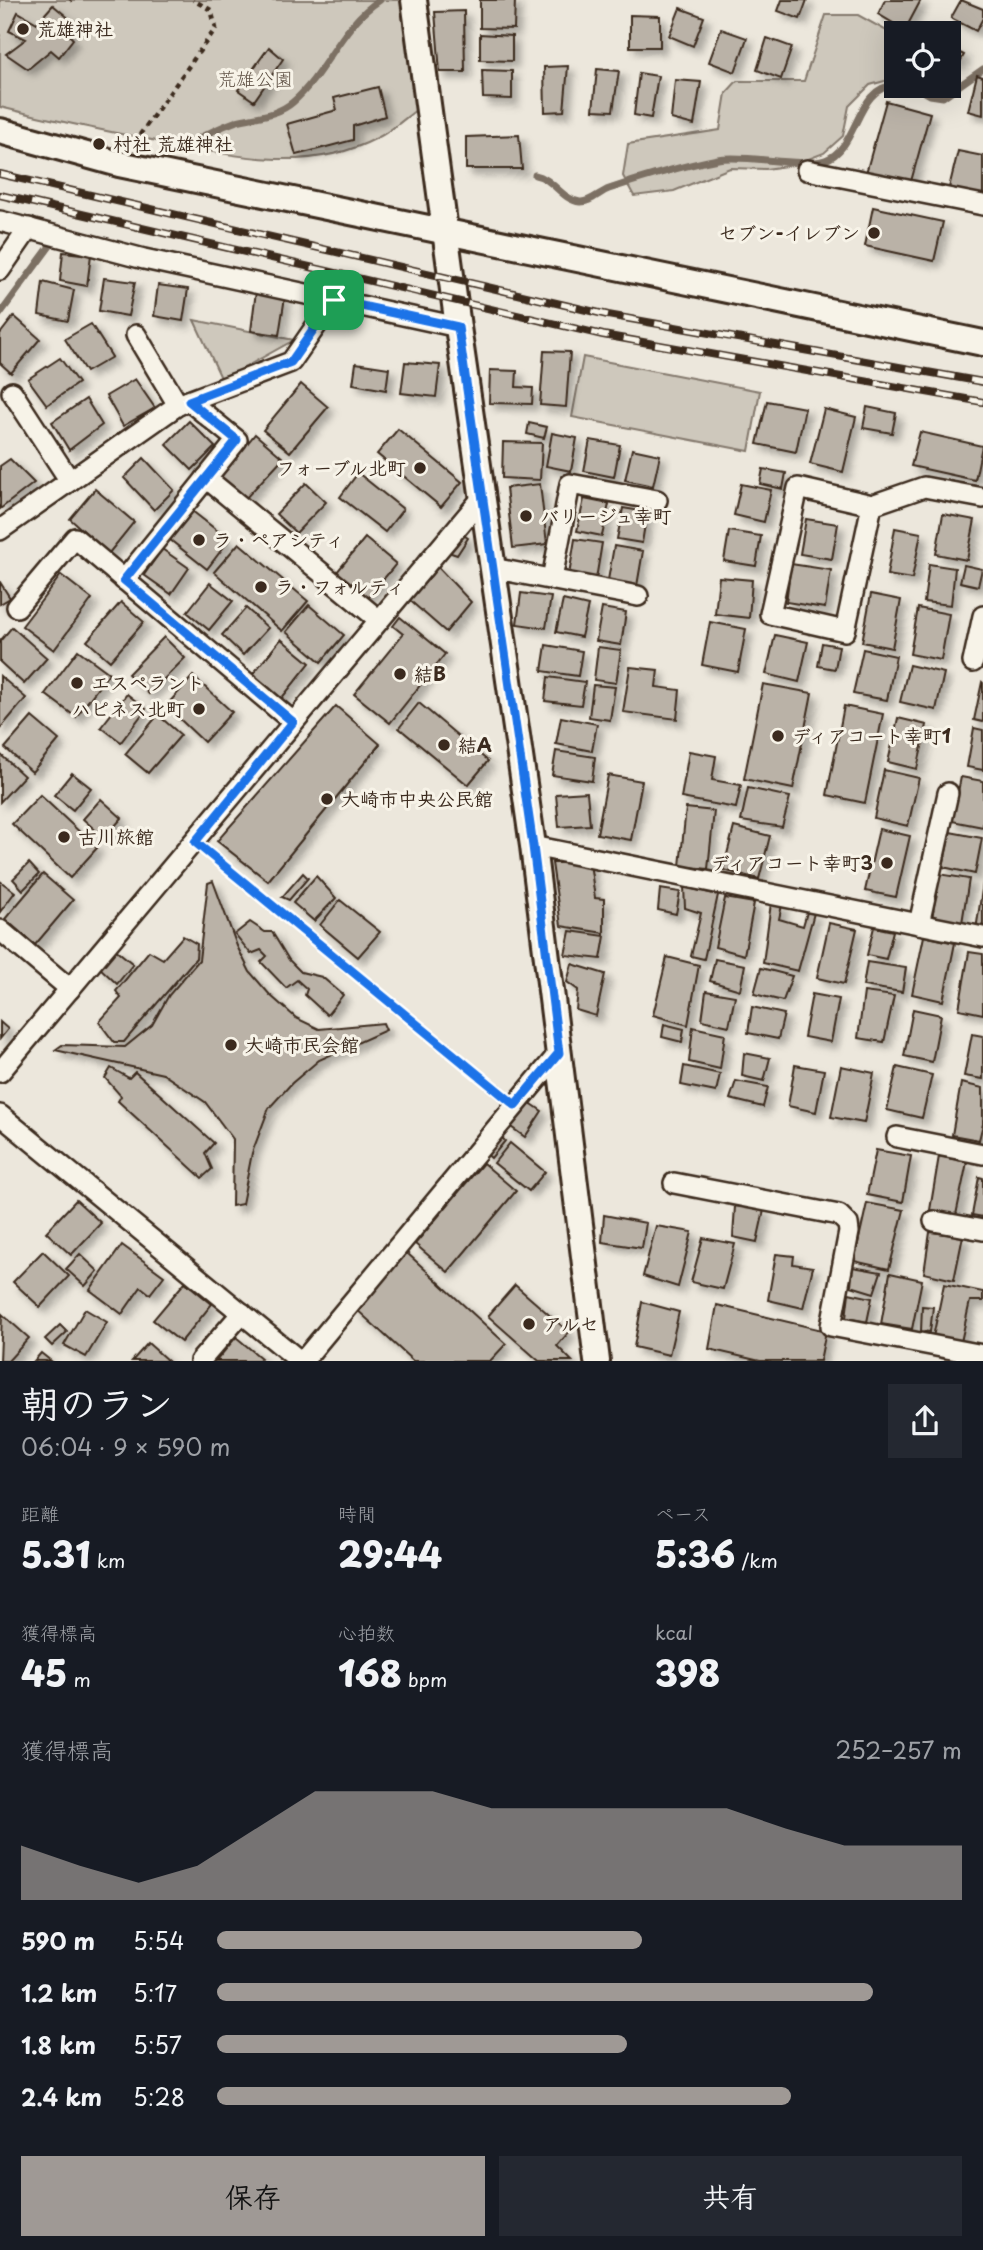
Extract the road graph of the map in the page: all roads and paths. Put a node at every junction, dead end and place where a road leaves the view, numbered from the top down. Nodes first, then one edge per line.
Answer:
1 (193, 0) edge
2 (414, 0) edge
3 (0, 131) edge
4 (119, 164) junction
5 (807, 170) dead end
6 (983, 205) edge
7 (0, 221) edge
8 (29, 228) junction
9 (447, 231) junction
10 (0, 270) edge
11 (334, 300) junction
12 (458, 327) junction
13 (136, 335) dead end
14 (983, 343) edge
15 (12, 393) dead end
16 (183, 403) junction
17 (206, 478) junction
18 (71, 481) junction
19 (482, 498) junction
20 (983, 498) edge
21 (657, 500) dead end
22 (873, 505) junction
23 (0, 530) edge
24 (492, 568) junction
25 (552, 579) junction
26 (124, 580) junction
27 (638, 596) dead end
28 (17, 607) dead end
29 (983, 616) edge
30 (379, 620) junction
31 (973, 662) dead end
32 (293, 722) junction
33 (948, 793) dead end
34 (195, 842) junction
35 (533, 846) junction
36 (919, 924) junction
37 (0, 930) edge
38 (983, 937) edge
39 (70, 989) junction
40 (559, 1053) junction
41 (0, 1072) edge
42 (515, 1105) junction
43 (0, 1115) edge
44 (897, 1137) dead end
45 (983, 1154) edge
46 (674, 1183) dead end
47 (934, 1221) dead end
48 (983, 1230) edge
49 (242, 1313) junction
50 (983, 1355) edge
51 (200, 1361) edge
52 (302, 1361) edge
53 (597, 1361) edge

1 - 4 path
2 - 9 street
3 - 4 street
4 - 9 street
5 - 6 street
7 - 8 street
8 - 10 street
8 - 11 street
9 - 12 street
9 - 14 street
11 - 12 street
11 - 16 street
12 - 19 street
13 - 16 street
15 - 18 street
16 - 17 street
16 - 18 street
17 - 26 street
17 - 30 street
18 - 23 street
19 - 24 street
19 - 30 street
20 - 22 street
21 - 25 street
22 - 22 street
24 - 25 street
24 - 35 street
25 - 27 street
26 - 28 street
26 - 32 street
29 - 31 street
30 - 32 street
32 - 34 street
33 - 36 street
34 - 39 street
34 - 42 path
35 - 36 street
35 - 40 street
36 - 38 street
37 - 39 street
39 - 41 street
40 - 42 street
40 - 53 street
42 - 52 street
43 - 49 street
44 - 45 street
46 - 50 street
47 - 48 street
49 - 51 street
49 - 52 street

